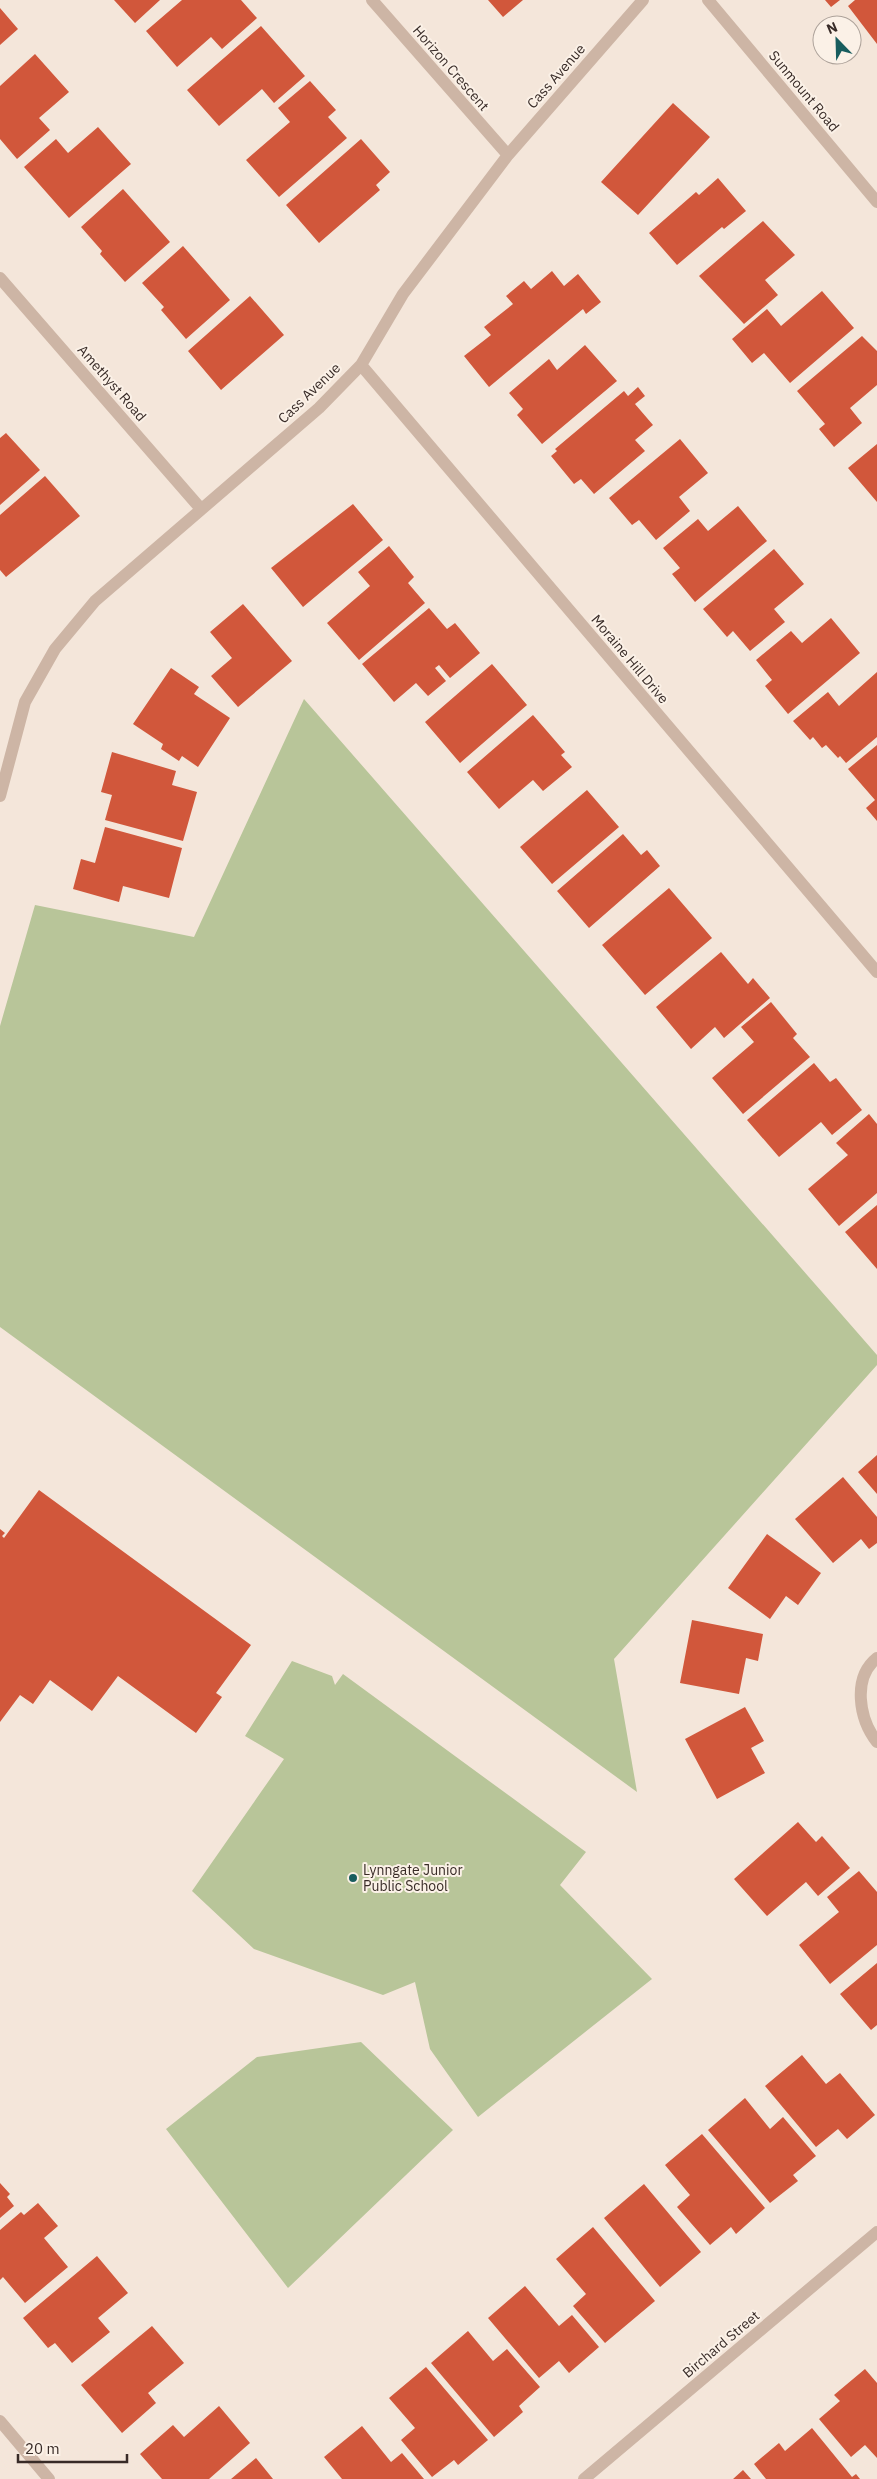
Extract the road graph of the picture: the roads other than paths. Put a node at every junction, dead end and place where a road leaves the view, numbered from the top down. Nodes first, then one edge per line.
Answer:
1 (372, 0) edge
2 (642, 0) edge
3 (708, 0) edge
4 (508, 155) junction
5 (877, 202) edge
6 (0, 278) edge
7 (361, 365) junction
8 (201, 508) junction
9 (0, 796) edge
10 (877, 972) edge
11 (877, 1658) edge
12 (877, 1742) edge
13 (877, 2232) edge
14 (0, 2421) edge
15 (49, 2479) edge
16 (584, 2479) edge

1 - 4 street, Horizon Crescent
2 - 4 street, Cass Avenue
3 - 5 street, Sunmount Road
4 - 7 street, Cass Avenue
6 - 8 street, Amethyst Road
7 - 8 street, Cass Avenue
7 - 10 street, Moraine Hill Drive
8 - 9 street, Cass Avenue
11 - 12 street
13 - 16 street, Birchard Street
14 - 15 street

